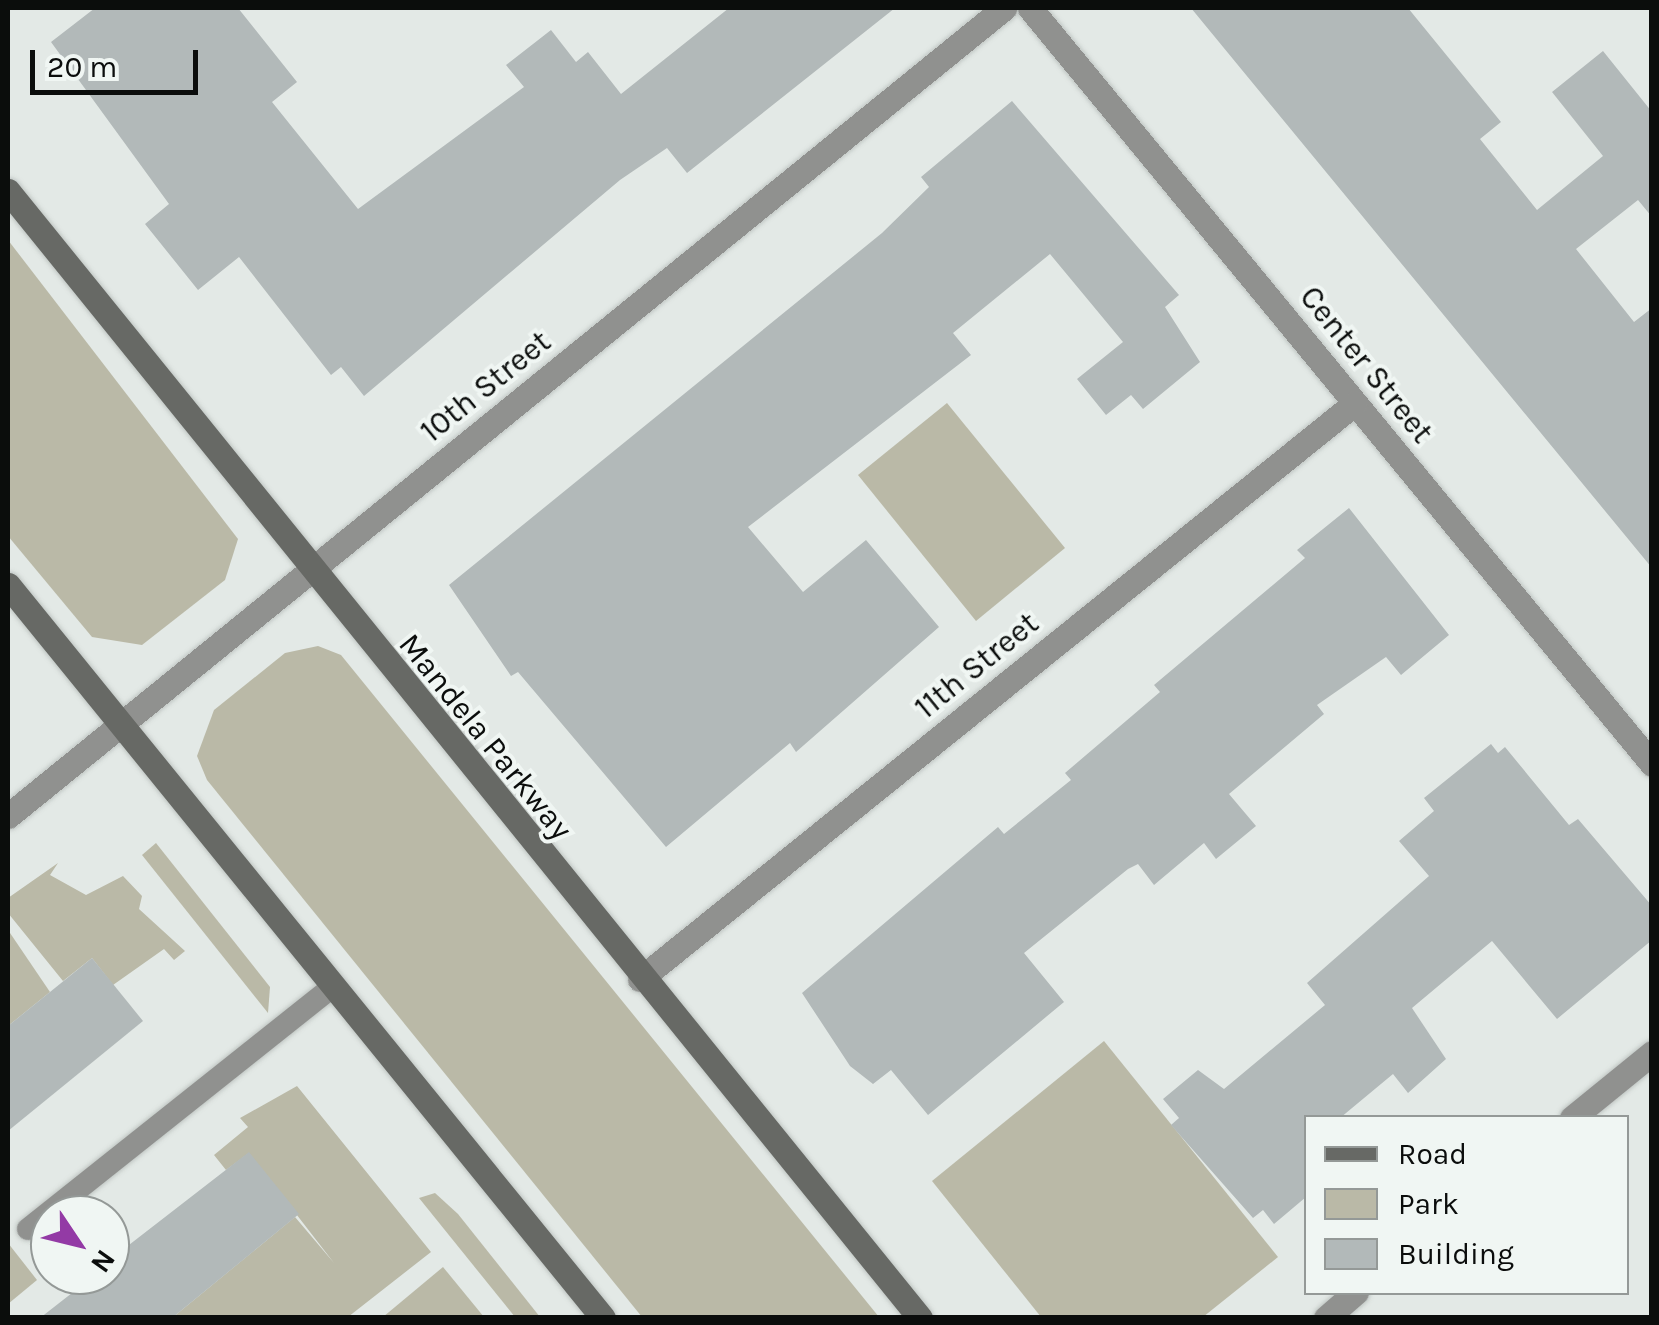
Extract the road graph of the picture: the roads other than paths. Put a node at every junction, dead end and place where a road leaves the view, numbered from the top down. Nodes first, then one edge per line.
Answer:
1 (1004, 8) edge
2 (1030, 8) edge
3 (8, 191) edge
4 (1355, 403) junction
5 (312, 569) junction
6 (8, 585) edge
7 (121, 726) junction
8 (1652, 764) edge
9 (8, 816) edge
10 (640, 979) junction
11 (333, 986) junction
12 (1652, 1053) edge
13 (1576, 1115) edge
14 (28, 1229) dead end
15 (1353, 1295) edge
16 (603, 1318) edge
17 (920, 1318) edge
18 (1326, 1318) edge

1 - 5 street, 10th Street
2 - 4 street, Center Street
3 - 5 main road, Mandela Parkway
4 - 8 street, Center Street
4 - 10 street, 11th Street
5 - 7 street, 10th Street
5 - 10 main road, Mandela Parkway
6 - 7 main road
7 - 9 street, 10th Street
7 - 11 main road
10 - 17 main road, Mandela Parkway
11 - 14 lane
11 - 16 main road
12 - 13 street
15 - 18 street

